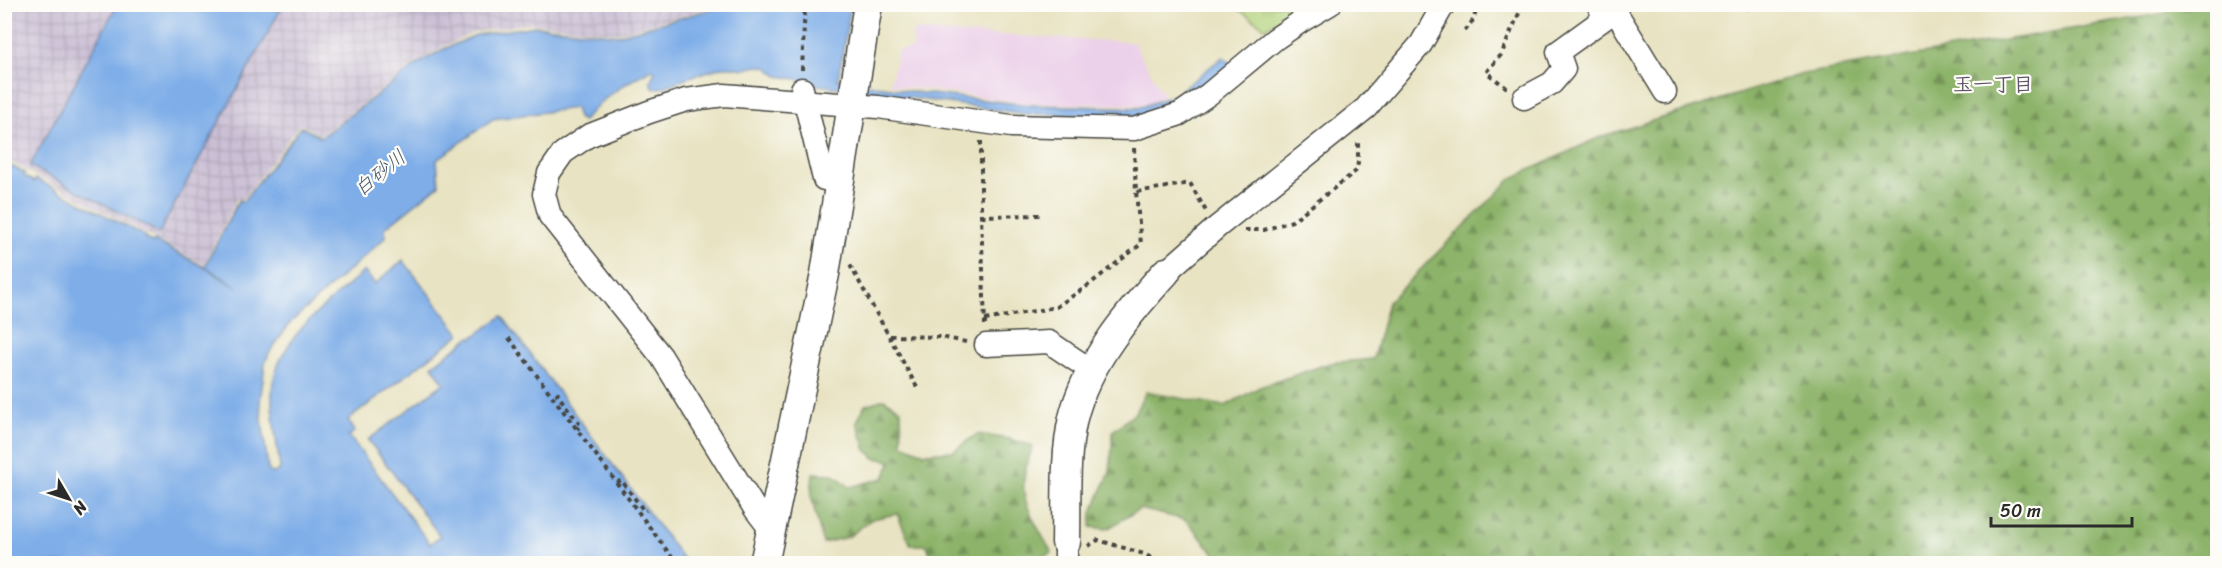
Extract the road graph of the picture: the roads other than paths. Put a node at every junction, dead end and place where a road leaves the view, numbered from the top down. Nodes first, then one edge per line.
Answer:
1 (868, 4) edge
2 (1330, 4) edge
3 (1444, 4) edge
4 (1598, 4) edge
5 (1611, 4) edge
6 (1520, 89) road end
7 (854, 92) junction
8 (1665, 92) dead end
9 (803, 94) junction
10 (841, 182) junction
11 (1166, 272) joint
12 (986, 345) road end
13 (1092, 371) junction
14 (1073, 551) edge
15 (770, 553) edge

1 - 7 street
2 - 7 street
3 - 11 street
4 - 6 street
5 - 8 street
7 - 9 street
7 - 10 street
9 - 10 street
9 - 15 street
10 - 15 street
11 - 13 street
12 - 13 street
13 - 14 street

